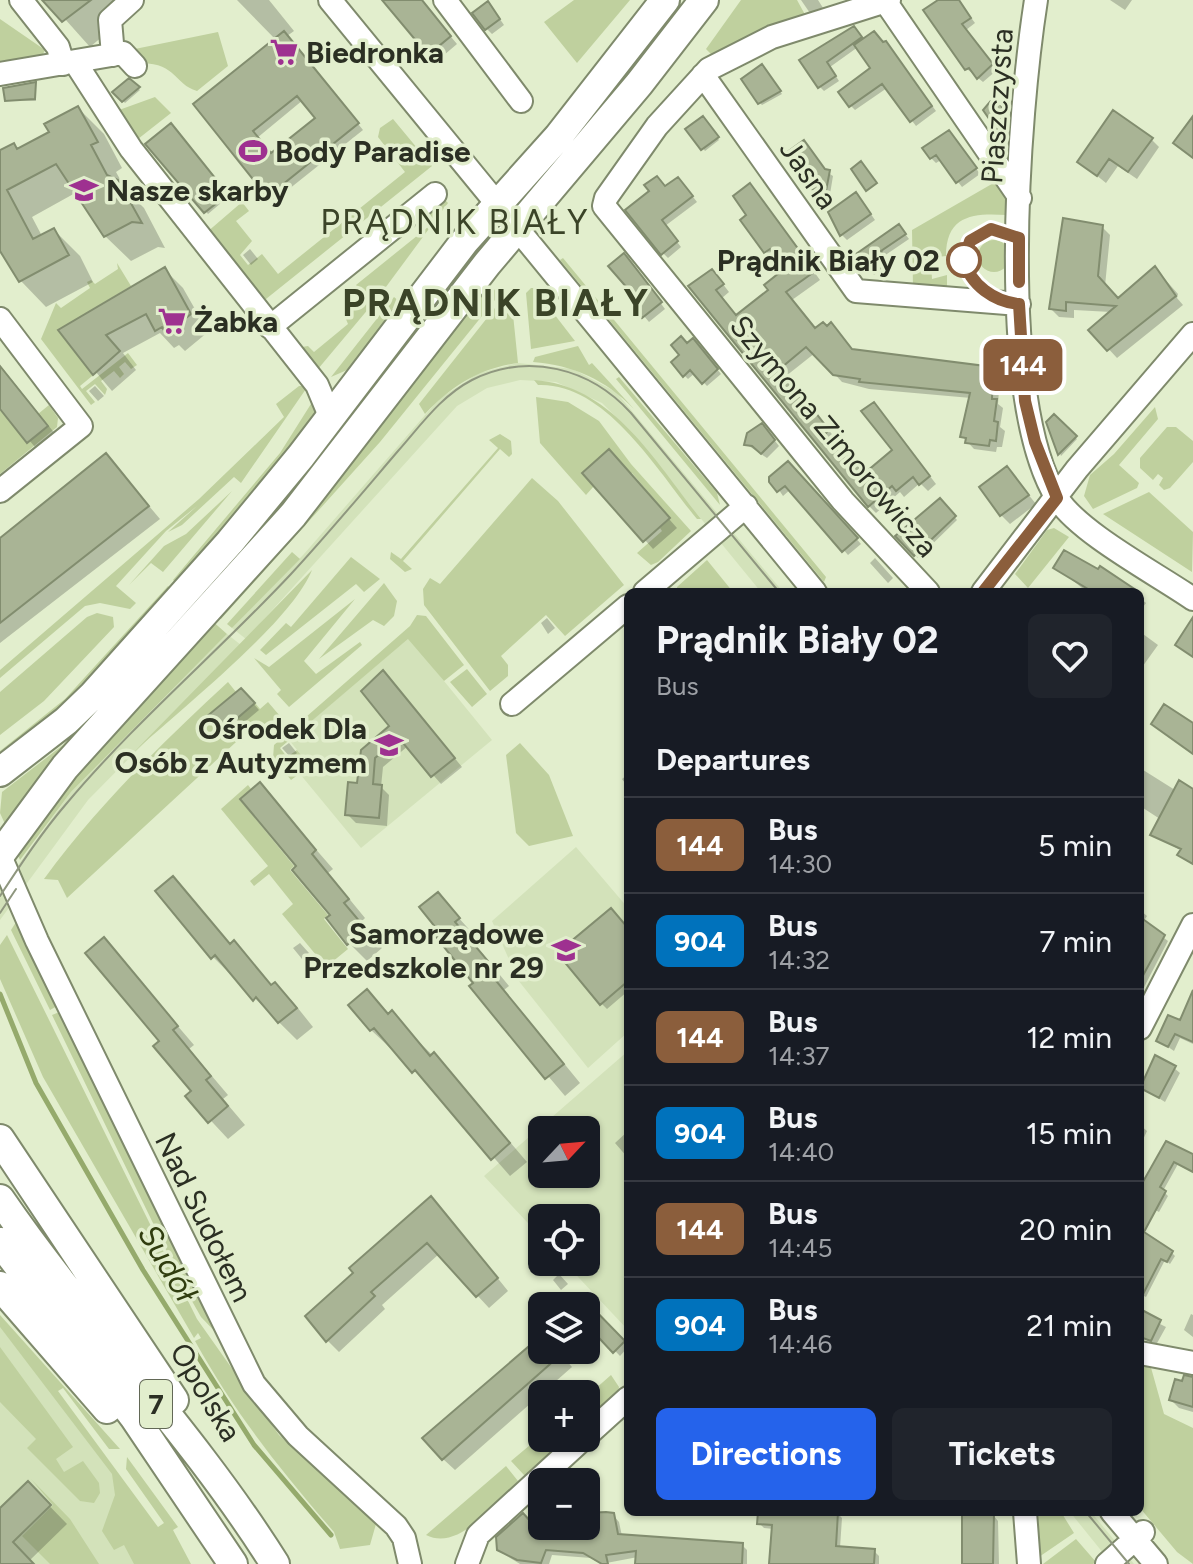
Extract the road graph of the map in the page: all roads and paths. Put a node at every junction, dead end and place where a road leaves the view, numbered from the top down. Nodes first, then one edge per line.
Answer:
1 (21, 0) edge
2 (132, 0) edge
3 (330, 0) edge
4 (445, 0) edge
5 (665, 0) edge
6 (704, 0) edge
7 (1036, 0) edge
8 (887, 1) edge
9 (113, 55) junction
10 (69, 63) junction
11 (135, 66) dead end
12 (0, 74) edge
13 (703, 75) junction
14 (521, 101) dead end
15 (435, 194) dead end
16 (1020, 198) junction
17 (497, 204) junction
18 (517, 228) junction
19 (1019, 304) junction
20 (0, 319) edge
21 (270, 327) junction
22 (1193, 334) edge
23 (358, 379) junction
24 (317, 385) junction
25 (330, 416) junction
26 (0, 491) edge
27 (1057, 498) junction
28 (746, 506) junction
29 (650, 588) edge
30 (812, 588) edge
31 (924, 588) edge
32 (986, 588) edge
33 (1193, 599) edge
34 (624, 609) edge
35 (512, 704) dead end
36 (0, 772) edge
37 (4, 850) edge
38 (1193, 925) edge
39 (1144, 1020) edge
40 (0, 1139) edge
41 (0, 1199) edge
42 (0, 1242) edge
43 (0, 1286) edge
44 (1144, 1354) edge
45 (1193, 1363) edge
46 (624, 1402) edge
47 (600, 1423) edge
48 (569, 1452) edge
49 (178, 1481) junction
50 (219, 1481) junction
51 (1025, 1516) edge
52 (1116, 1516) edge
53 (1130, 1516) edge
54 (1139, 1536) junction
55 (233, 1564) edge
56 (275, 1564) edge
57 (410, 1564) edge
58 (467, 1564) edge
59 (1029, 1564) edge
60 (1107, 1564) edge
61 (1156, 1564) edge
62 (1171, 1564) edge

1 - 10 street
2 - 9 street
3 - 17 street
4 - 14 street
5 - 17 main road
6 - 18 main road
7 - 16 street, Piaszczysta
8 - 13 street
8 - 16 street
9 - 10 street
9 - 11 street
10 - 12 street
10 - 21 street
13 - 19 street, Jasna
13 - 31 street, Szymona Zimorowicza
15 - 21 street
16 - 19 street, Piaszczysta
17 - 18 street
17 - 23 main road
18 - 28 street
18 - 37 main road
19 - 27 street, Piaszczysta
20 - 26 street
21 - 24 street
22 - 27 street
23 - 24 street
23 - 25 main road
24 - 25 street
25 - 36 main road
27 - 32 street
27 - 33 street
28 - 29 street
28 - 30 street
34 - 35 street
37 - 57 street, Nad Sudołem
38 - 39 street
40 - 50 main road, Opolska
41 - 50 main road, Opolska / 7
42 - 49 main road, 7
43 - 49 main road
44 - 45 street
46 - 47 street
48 - 58 street
49 - 55 main road, 7
50 - 56 main road, Opolska / 7
51 - 59 street
52 - 54 street
53 - 54 street
54 - 60 street
54 - 61 street
54 - 62 street

